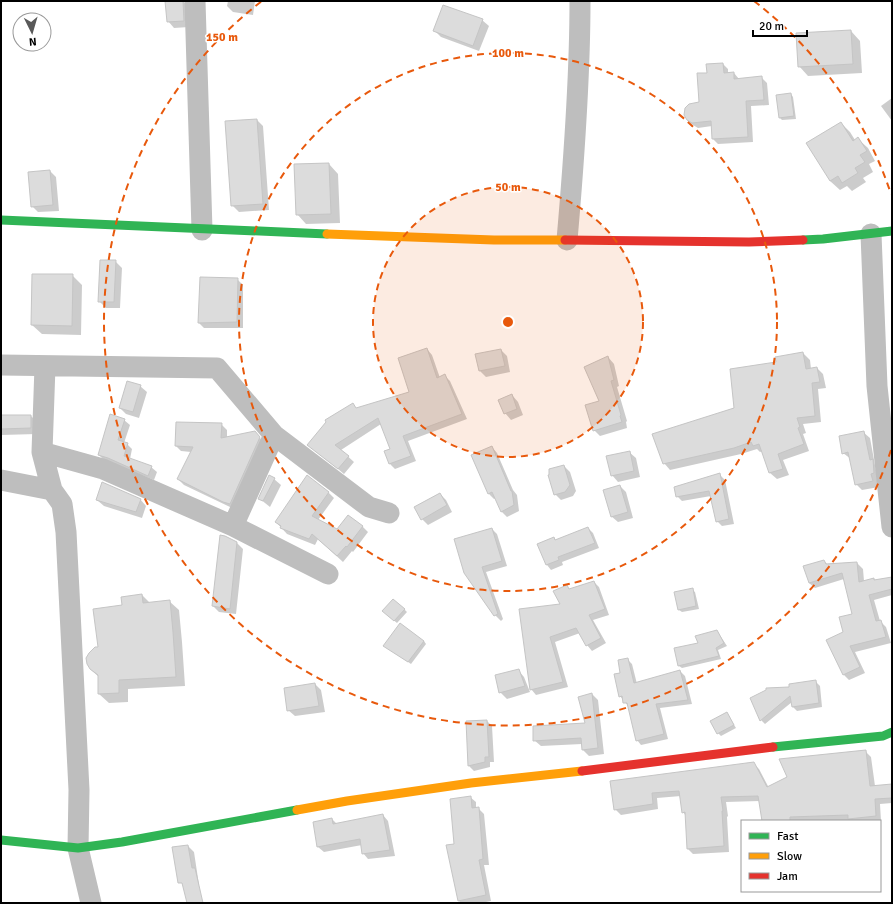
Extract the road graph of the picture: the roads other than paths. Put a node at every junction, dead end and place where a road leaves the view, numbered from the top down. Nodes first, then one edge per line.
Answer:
1 (195, 1) edge
2 (580, 1) edge
3 (1, 220) edge
4 (202, 230) junction
5 (892, 230) edge
6 (871, 234) junction
7 (567, 240) junction
8 (1, 365) edge
9 (45, 366) junction
10 (274, 435) junction
11 (42, 452) junction
12 (1, 480) edge
13 (52, 490) junction
14 (389, 513) dead end
15 (233, 526) junction
16 (892, 527) edge
17 (328, 574) dead end
18 (892, 732) edge
19 (1, 840) edge
20 (78, 848) junction
21 (91, 903) edge

1 - 4 street
2 - 7 street
3 - 4 street
4 - 7 street
5 - 6 street
6 - 7 street
6 - 16 street
8 - 9 street
9 - 10 street
9 - 11 street
10 - 14 street
10 - 15 street
11 - 13 street
11 - 15 street
12 - 13 street
13 - 20 street
15 - 17 street
18 - 20 street
19 - 20 street
20 - 21 street

